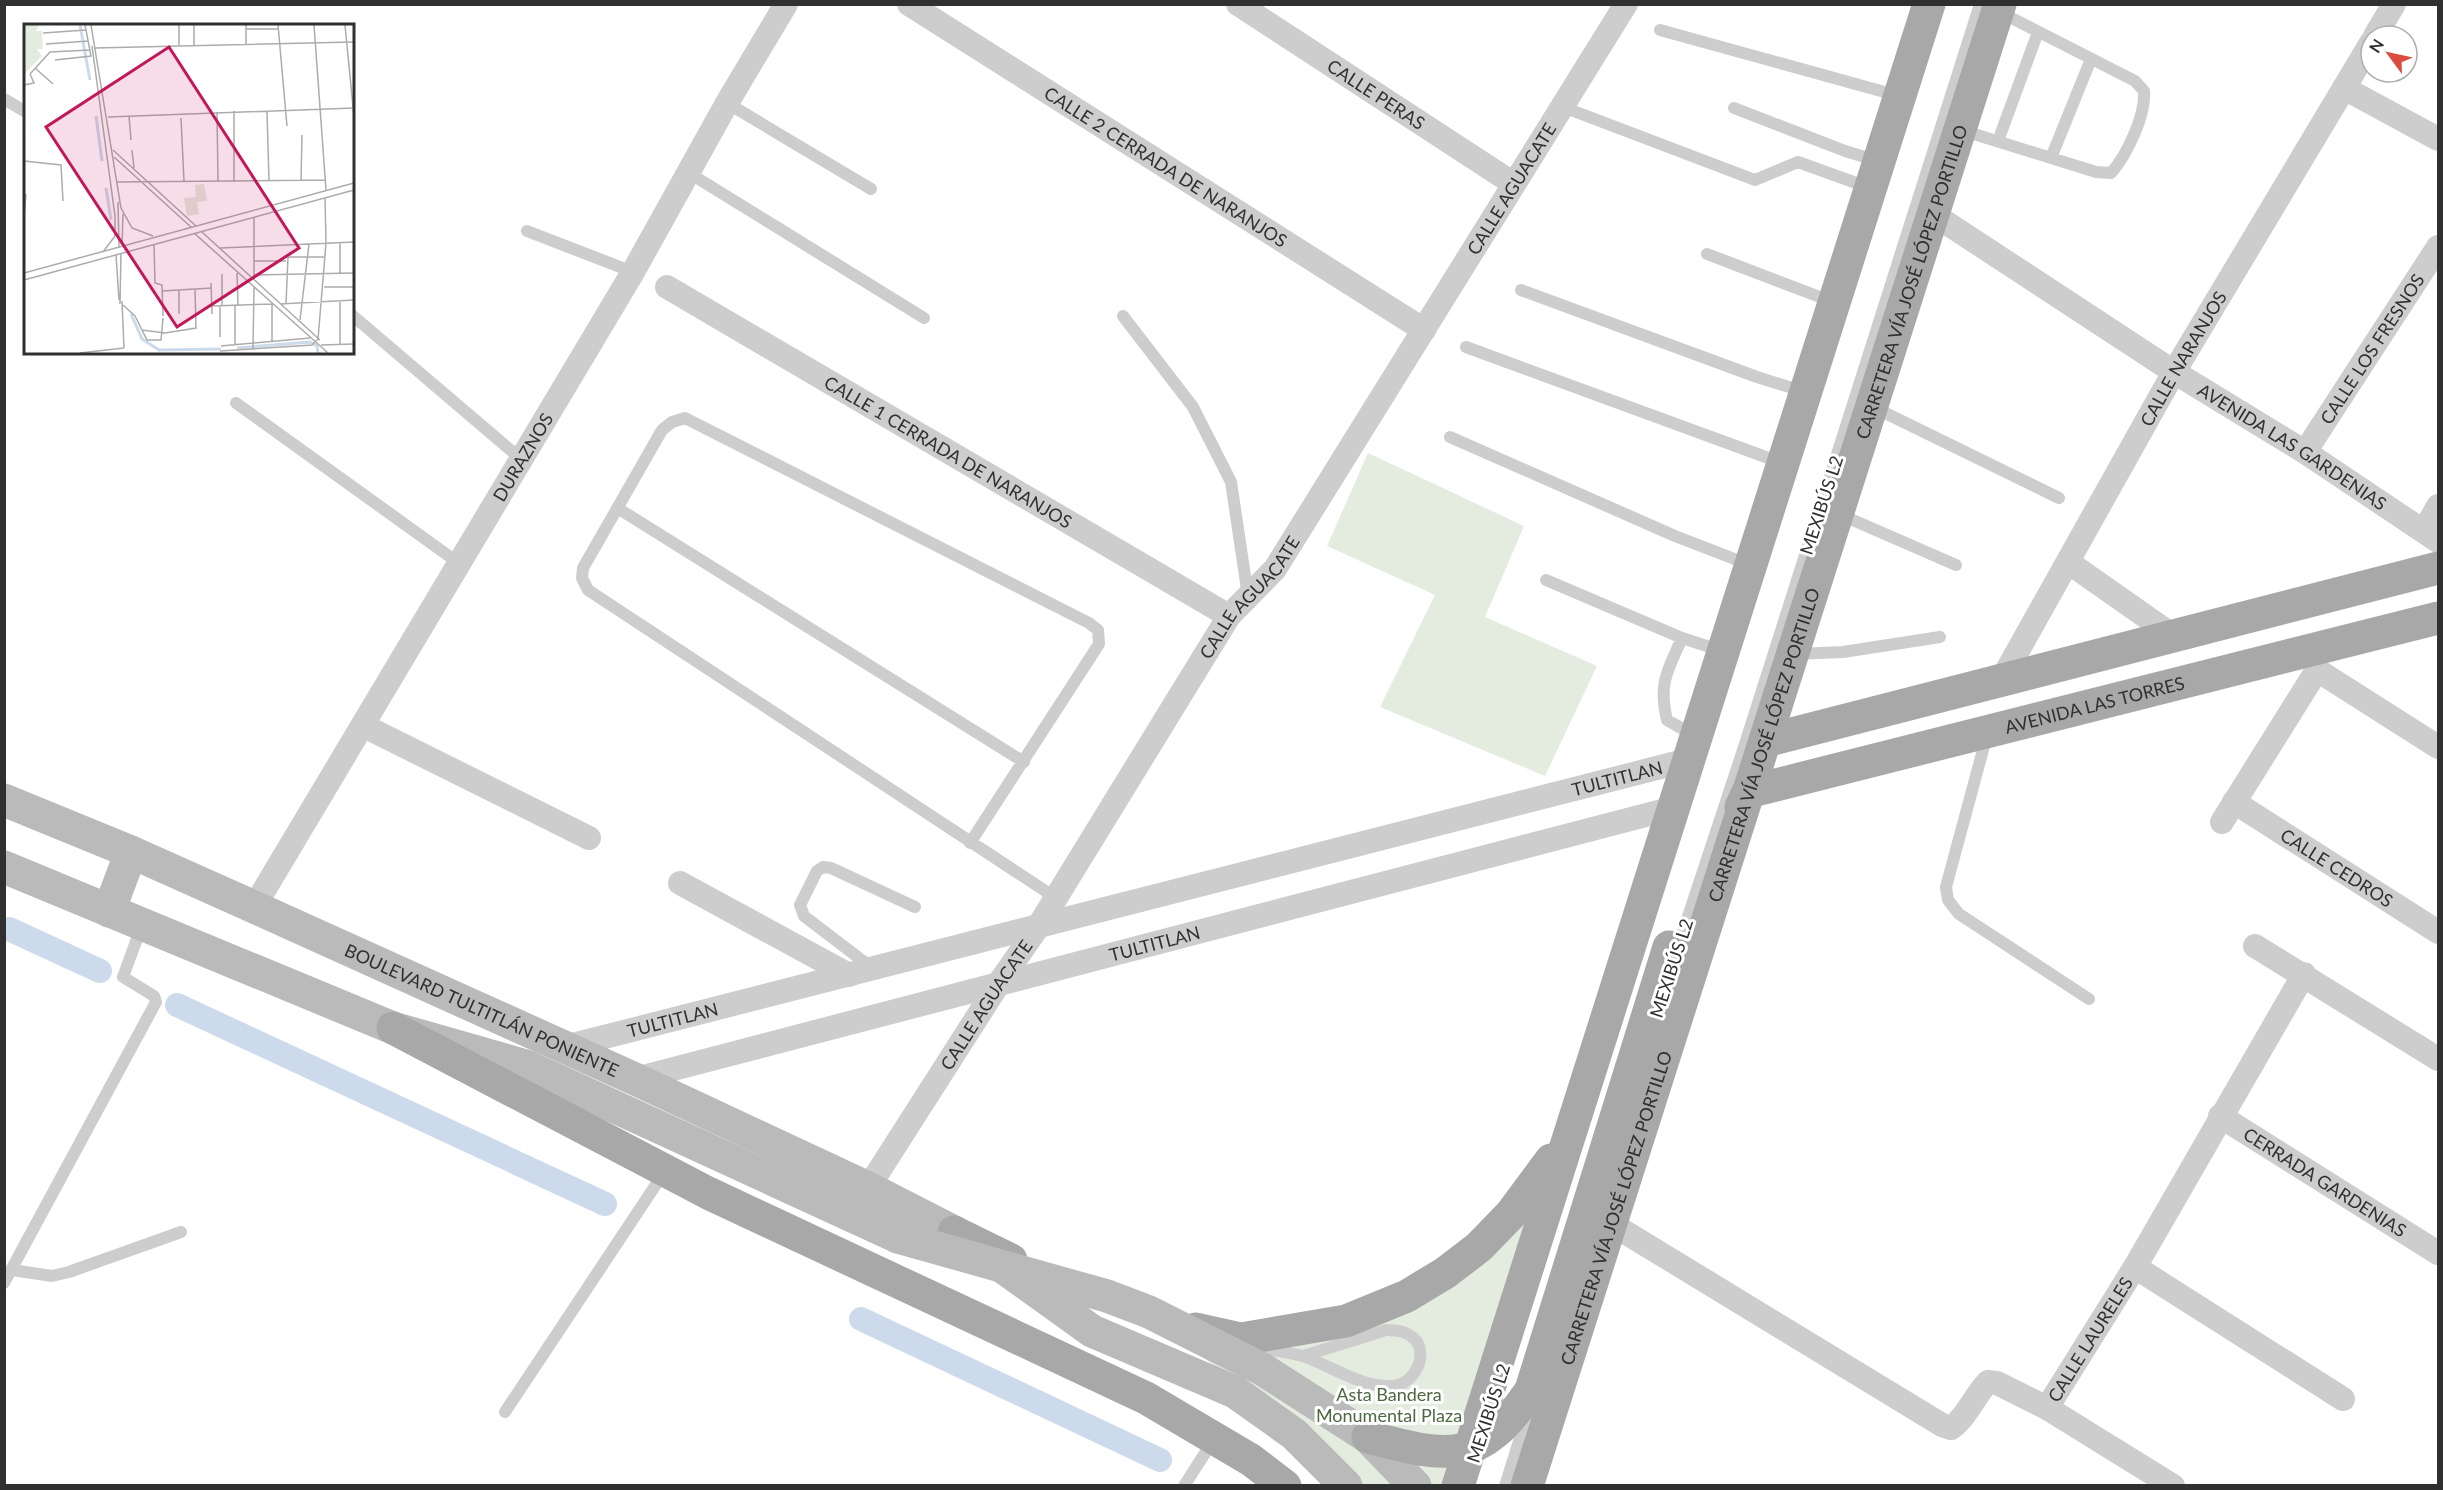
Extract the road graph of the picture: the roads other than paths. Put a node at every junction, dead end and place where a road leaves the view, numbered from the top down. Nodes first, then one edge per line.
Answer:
1 (786, 4) edge
2 (909, 4) edge
3 (1238, 4) edge
4 (1626, 4) edge
5 (1929, 4) edge
6 (1940, 4) edge
7 (2394, 4) edge
8 (1993, 7) edge
9 (2382, 24) edge
10 (1660, 30) dead end
11 (2038, 32) junction
12 (2091, 59) junction
13 (2359, 63) edge
14 (2344, 88) junction
15 (1900, 96) junction
16 (4, 99) edge
17 (727, 103) junction
18 (1563, 107) junction
19 (1734, 108) dead end
20 (24, 111) edge
21 (1960, 129) junction
22 (2439, 140) edge
23 (1998, 141) junction
24 (2051, 158) junction
25 (689, 173) junction
26 (1875, 175) junction
27 (1514, 184) junction
28 (871, 189) dead end
29 (1933, 214) junction
30 (527, 231) dead end
31 (2439, 247) edge
32 (1707, 254) dead end
33 (633, 272) junction
34 (667, 287) dead end
35 (1521, 290) dead end
36 (1834, 302) junction
37 (1123, 316) dead end
38 (354, 317) edge
39 (924, 318) dead end
40 (1424, 330) junction
41 (1466, 347) dead end
42 (2174, 372) junction
43 (1806, 392) junction
44 (236, 403) dead end
45 (1872, 407) junction
46 (1450, 437) dead end
47 (2305, 452) junction
48 (521, 459) junction
49 (1783, 463) junction
50 (2059, 498) dead end
51 (2439, 506) edge
52 (619, 509) junction
53 (1838, 513) junction
54 (2431, 536) edge
55 (2068, 562) junction
56 (460, 564) junction
57 (1751, 565) junction
58 (1956, 565) dead end
59 (2439, 568) edge
60 (1546, 580) dead end
61 (1248, 597) junction
62 (1229, 615) junction
63 (2439, 618) edge
64 (2172, 635) junction
65 (1940, 637) dead end
66 (1682, 638) junction
67 (1723, 651) junction
68 (1783, 653) junction
69 (2316, 660) junction
70 (2002, 679) junction
71 (364, 726) junction
72 (1989, 731) junction
73 (1765, 741) junction
74 (2439, 747) edge
75 (1692, 748) junction
76 (1024, 762) junction
77 (1749, 792) junction
78 (4, 800) edge
79 (1673, 808) junction
80 (589, 838) dead end
81 (970, 843) junction
82 (131, 852) junction
83 (5, 868) edge
84 (680, 883) dead end
85 (1056, 898) junction
86 (254, 906) junction
87 (915, 907) dead end
88 (109, 911) junction
89 (1687, 917) junction
90 (142, 925) junction
91 (1038, 927) junction
92 (2439, 932) edge
93 (2256, 946) dead end
94 (873, 969) junction
95 (2304, 974) junction
96 (849, 975) junction
97 (999, 983) junction
98 (2089, 999) dead end
99 (393, 1028) junction
100 (565, 1047) junction
101 (2439, 1059) edge
102 (635, 1078) junction
103 (2220, 1116) junction
104 (1570, 1134) junction
105 (666, 1170) junction
106 (868, 1188) junction
107 (1610, 1223) junction
108 (181, 1232) dead end
109 (954, 1232) junction
110 (2435, 1251) edge
111 (2135, 1267) junction
112 (12, 1270) junction
113 (4, 1283) edge
114 (1241, 1339) junction
115 (1303, 1356) junction
116 (2343, 1399) dead end
117 (2048, 1408) junction
118 (505, 1412) dead end
119 (1368, 1437) junction
120 (1214, 1438) junction
121 (1184, 1485) edge
122 (1285, 1485) edge
123 (1346, 1485) edge
124 (1415, 1485) edge
125 (1458, 1485) edge
126 (1465, 1485) edge
127 (1505, 1485) edge
128 (1527, 1485) edge
129 (2173, 1485) edge

1 - 17 street, DURAZNOS
2 - 40 street, CALLE 2 CERRADA DE NARANJOS
3 - 27 street, CALLE PERAS
4 - 18 street, CALLE AGUACATE
5 - 15 main road
6 - 126 lane, MEXIBÚS L2
7 - 9 street
8 - 11 lane
8 - 21 main road, CARRETERA VÍA JOSÉ LÓPEZ PORTILLO
8 - 68 lane, MEXIBÚS L2
10 - 15 lane
11 - 12 lane
11 - 23 lane
12 - 24 lane
12 - 24 lane
13 - 14 street, CALLE NARANJOS
14 - 22 street
14 - 42 street, CALLE NARANJOS
15 - 26 main road
16 - 20 lane
17 - 25 street, DURAZNOS
17 - 28 lane
18 - 26 lane
18 - 27 street, CALLE AGUACATE
19 - 26 lane
21 - 23 lane
21 - 29 main road, CARRETERA VÍA JOSÉ LÓPEZ PORTILLO
23 - 24 lane
25 - 33 street, DURAZNOS
25 - 39 lane
26 - 36 main road
27 - 40 street, CALLE AGUACATE
29 - 42 street, AVENIDA LAS GARDENIAS
29 - 45 main road, CARRETERA VÍA JOSÉ LÓPEZ PORTILLO
30 - 33 lane
31 - 47 street, CALLE LOS FRESNOS
32 - 36 lane
33 - 48 street, DURAZNOS
34 - 62 street, CALLE 1 CERRADA DE NARANJOS
35 - 43 lane
36 - 43 main road
37 - 61 lane
38 - 48 lane
40 - 61 street, CALLE AGUACATE
41 - 49 lane
42 - 47 street, AVENIDA LAS GARDENIAS
42 - 55 street, CALLE NARANJOS
43 - 49 main road
44 - 56 lane
45 - 50 lane
45 - 53 main road, CARRETERA VÍA JOSÉ LÓPEZ PORTILLO
46 - 57 lane
47 - 54 street, AVENIDA LAS GARDENIAS
48 - 56 street, DURAZNOS
49 - 57 main road
51 - 54 street
52 - 76 lane
52 - 76 lane
52 - 81 lane
53 - 58 lane
53 - 68 main road, CARRETERA VÍA JOSÉ LÓPEZ PORTILLO
55 - 64 street
55 - 70 street, CALLE NARANJOS
56 - 71 street, DURAZNOS
57 - 67 main road
59 - 64 main road
60 - 66 lane
61 - 62 street, CALLE AGUACATE
62 - 85 street, CALLE AGUACATE
63 - 69 main road, AVENIDA LAS TORRES
64 - 70 main road
65 - 68 lane
66 - 67 lane
66 - 75 lane
67 - 75 main road
68 - 73 main road, CARRETERA VÍA JOSÉ LÓPEZ PORTILLO
68 - 89 lane, MEXIBÚS L2
69 - 72 main road, AVENIDA LAS TORRES
69 - 74 street
69 - 92 street, CALLE CEDROS
70 - 73 main road
71 - 80 street
71 - 86 street, DURAZNOS
72 - 77 main road, AVENIDA LAS TORRES
72 - 98 lane
73 - 77 main road, CARRETERA VÍA JOSÉ LÓPEZ PORTILLO
75 - 79 main road
75 - 91 street, TULTITLAN
76 - 81 lane
77 - 89 main road
77 - 107 main road, CARRETERA VÍA JOSÉ LÓPEZ PORTILLO
78 - 82 street, BOULEVARD TULTITLÁN PONIENTE
79 - 97 street, TULTITLAN
79 - 104 main road
81 - 85 lane
82 - 86 street, BOULEVARD TULTITLÁN PONIENTE
82 - 88 street
83 - 88 street, BOULEVARD TULTITLÁN PONIENTE
84 - 96 street
85 - 91 street, CALLE AGUACATE
86 - 100 street, BOULEVARD TULTITLÁN PONIENTE
87 - 94 lane
88 - 90 street, BOULEVARD TULTITLÁN PONIENTE
89 - 119 main road, bridge
89 - 127 lane, MEXIBÚS L2
90 - 99 street, BOULEVARD TULTITLÁN PONIENTE
90 - 112 lane
91 - 94 street, TULTITLAN
91 - 97 street, CALLE AGUACATE
93 - 95 street
94 - 96 street, TULTITLAN
95 - 101 street
95 - 103 street, CALLE LAURELES
96 - 100 street, TULTITLAN
97 - 102 street, TULTITLAN
97 - 106 street, CALLE AGUACATE
99 - 105 main road
99 - 119 street, BOULEVARD TULTITLÁN PONIENTE, bridge
100 - 102 street, BOULEVARD TULTITLÁN PONIENTE
102 - 106 street, BOULEVARD TULTITLÁN PONIENTE
103 - 110 street, CERRADA GARDENIAS
103 - 111 street, CALLE LAURELES
104 - 114 main road
104 - 125 main road
105 - 118 lane
105 - 120 main road
106 - 109 street, BOULEVARD TULTITLÁN PONIENTE
107 - 117 street, CALLE LAURELES
107 - 128 main road, CARRETERA VÍA JOSÉ LÓPEZ PORTILLO
108 - 112 lane
109 - 114 main road
109 - 123 street, BOULEVARD TULTITLÁN PONIENTE
111 - 116 street
111 - 117 street, CALLE LAURELES
112 - 113 lane
114 - 115 lane
115 - 115 lane
117 - 129 street
119 - 124 street, BOULEVARD TULTITLÁN PONIENTE
120 - 121 lane
120 - 122 main road

